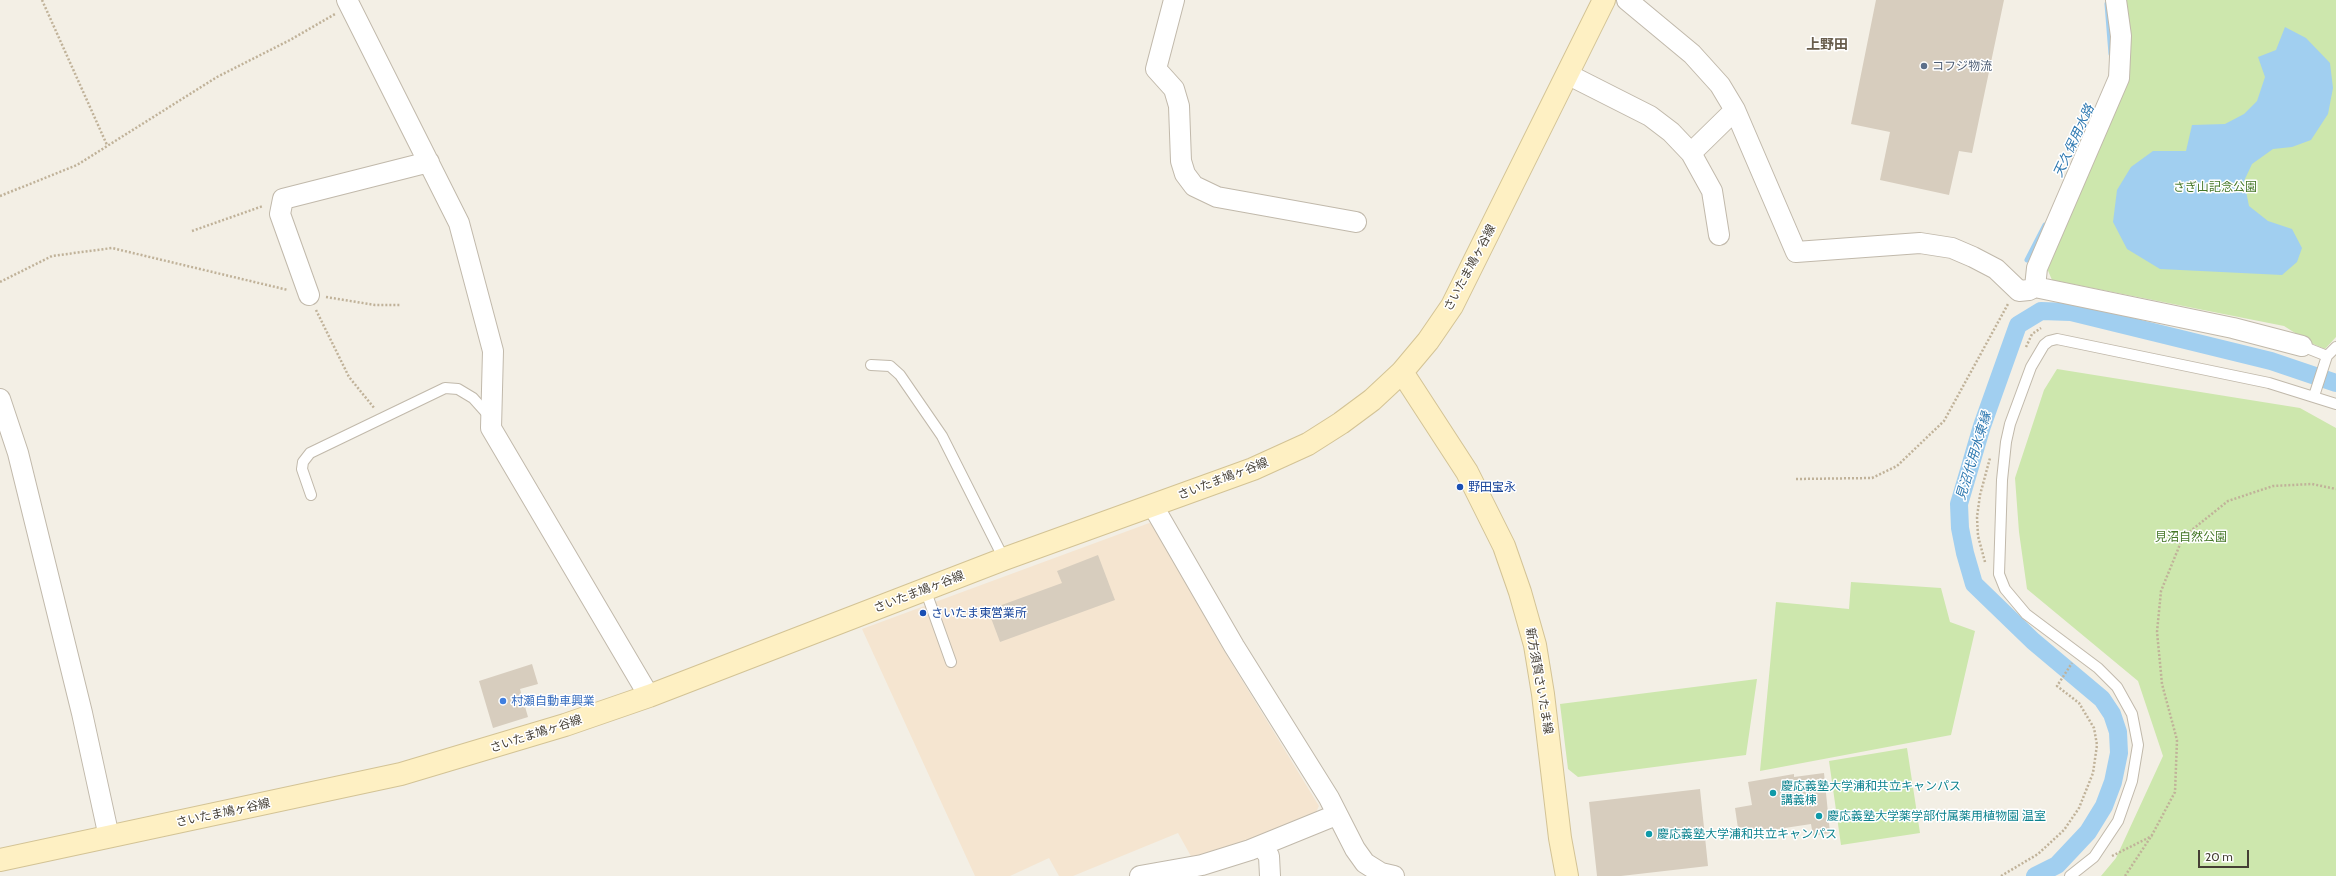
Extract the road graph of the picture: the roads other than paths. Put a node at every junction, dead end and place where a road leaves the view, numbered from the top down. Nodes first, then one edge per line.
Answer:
1 (1174, 0) edge
2 (1604, 0) edge
3 (1627, 0) edge
4 (2116, 0) edge
5 (348, 3) edge
6 (1567, 74) junction
7 (1735, 110) junction
8 (1691, 153) junction
9 (430, 162) junction
10 (1356, 222) dead end
11 (1719, 236) dead end
12 (2027, 289) junction
13 (309, 295) road end
14 (2302, 346) joint
15 (2336, 347) edge
16 (2327, 358) junction
17 (871, 365) dead end
18 (1402, 372) junction
19 (2316, 392) junction
20 (0, 399) edge
21 (2336, 404) edge
22 (491, 418) junction
23 (311, 496) dead end
24 (1152, 506) junction
25 (1004, 559) junction
26 (925, 589) junction
27 (951, 662) dead end
28 (649, 696) junction
29 (1336, 814) junction
30 (109, 837) junction
31 (1261, 846) junction
32 (0, 860) edge
33 (1140, 876) edge
34 (1270, 876) edge
35 (1394, 876) edge
36 (1567, 876) edge
37 (2070, 876) edge

1 - 10 street
2 - 6 main road, さいたま鳩ヶ谷線
3 - 7 street
4 - 12 street
5 - 9 street
6 - 8 street
6 - 18 main road, さいたま鳩ヶ谷線
7 - 8 street
7 - 12 street
8 - 11 street
9 - 13 street
9 - 22 street
12 - 14 street
14 - 16 lane
15 - 16 lane
16 - 19 lane
17 - 25 lane
18 - 24 main road, さいたま鳩ヶ谷線
18 - 36 main road, 新方須賀さいたま線
19 - 21 lane
19 - 37 lane
20 - 30 street
22 - 23 lane
22 - 28 street
24 - 25 main road, さいたま鳩ヶ谷線
24 - 29 street
25 - 26 main road, さいたま鳩ヶ谷線
26 - 27 lane
26 - 28 main road, さいたま鳩ヶ谷線
28 - 30 main road, さいたま鳩ヶ谷線
29 - 31 street
29 - 35 street
30 - 32 main road, さいたま鳩ヶ谷線
31 - 33 street
31 - 34 street

